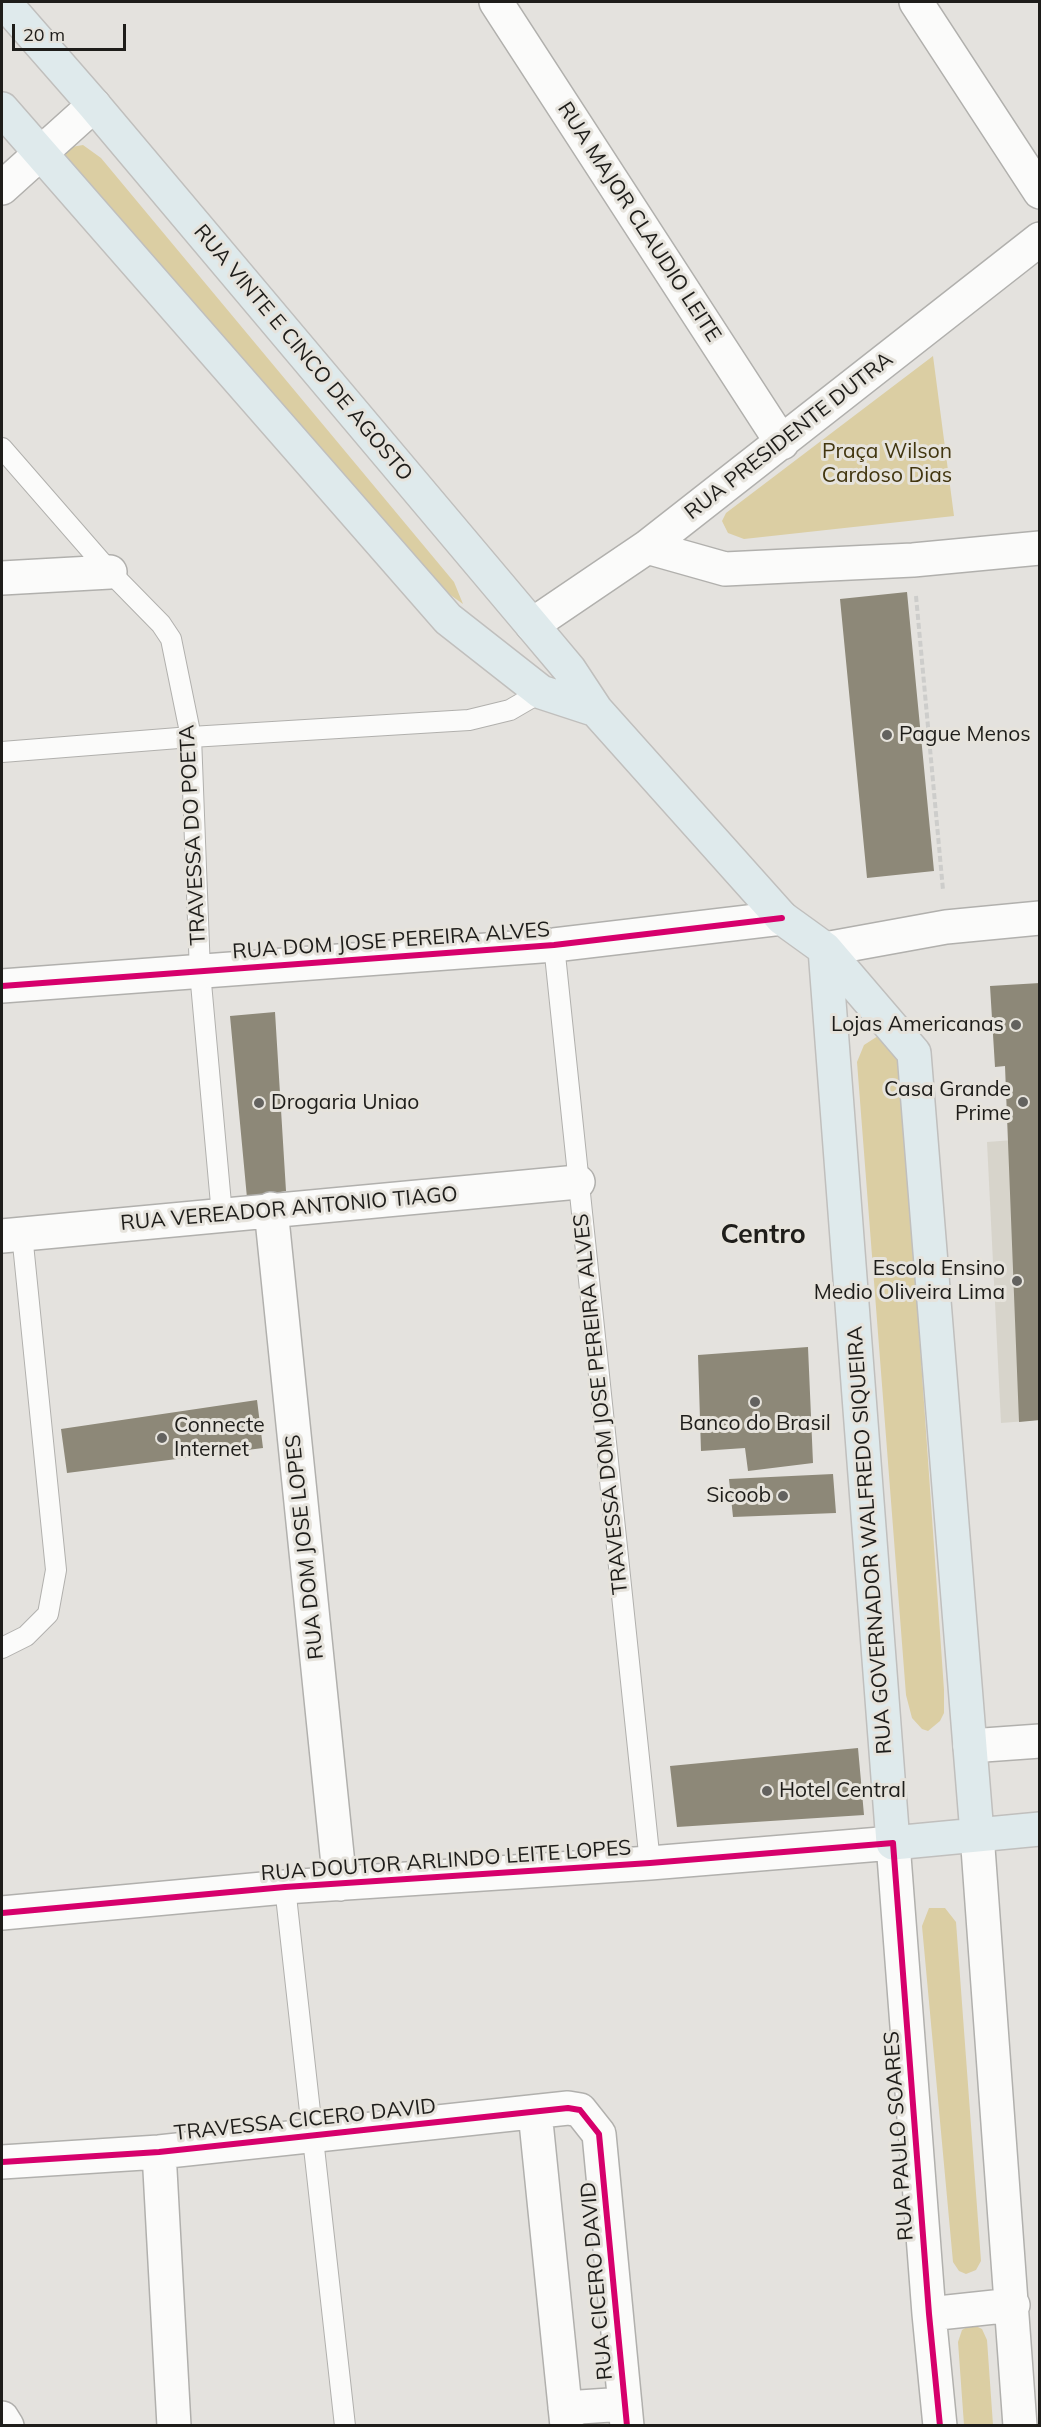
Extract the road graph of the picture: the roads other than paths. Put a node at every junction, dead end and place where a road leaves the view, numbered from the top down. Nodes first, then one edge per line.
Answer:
1 (4, 2) edge
2 (496, 2) edge
3 (916, 2) edge
4 (94, 105) junction
5 (2, 109) edge
6 (40, 153) junction
7 (2, 188) edge
8 (1040, 192) edge
9 (1040, 239) edge
10 (782, 443) junction
11 (2, 448) edge
12 (647, 547) junction
13 (1040, 548) edge
14 (110, 572) junction
15 (2, 578) edge
16 (532, 625) junction
17 (541, 692) junction
18 (596, 710) junction
19 (191, 737) junction
20 (2, 753) edge
21 (782, 918) junction
22 (1040, 918) edge
23 (554, 945) junction
24 (825, 949) junction
25 (200, 972) junction
26 (2, 986) edge
27 (578, 1182) junction
28 (271, 1209) junction
29 (222, 1215) junction
30 (12, 1235) edge
31 (2, 1648) edge
32 (1040, 1742) edge
33 (970, 1746) junction
34 (1040, 1829) edge
35 (976, 1834) junction
36 (893, 1843) junction
37 (650, 1863) junction
38 (340, 1884) junction
39 (285, 1887) junction
40 (2, 1913) edge
41 (535, 2112) junction
42 (599, 2134) joint
43 (311, 2137) junction
44 (159, 2152) junction
45 (2, 2162) edge
46 (1013, 2305) junction
47 (929, 2314) junction
48 (626, 2415) edge
49 (566, 2417) edge
50 (2, 2418) edge
51 (7, 2426) edge
52 (174, 2426) edge
53 (345, 2426) edge
54 (940, 2426) edge
55 (1020, 2426) edge

1 - 4 main road, RUA VINTE E CINCO DE AGOSTO
2 - 10 street, RUA MAJOR CLAUDIO LEITE
3 - 8 street
4 - 6 street
4 - 16 main road, RUA VINTE E CINCO DE AGOSTO
5 - 6 main road
6 - 7 street
6 - 17 main road
9 - 10 street, RUA PRESIDENTE DUTRA
10 - 12 street, RUA PRESIDENTE DUTRA
11 - 14 lane, TRAVESSA DO POETA
12 - 13 street
12 - 16 street, RUA PRESIDENTE DUTRA
14 - 15 street
14 - 19 lane, TRAVESSA DO POETA
16 - 18 main road, RUA VINTE E CINCO DE AGOSTO
17 - 18 main road
17 - 19 lane
18 - 21 main road, RUA VINTE E CINCO DE AGOSTO
19 - 20 lane
19 - 25 lane, TRAVESSA DO POETA
21 - 23 street, RUA DOM JOSE PEREIRA ALVES
21 - 24 main road, RUA VINTE E CINCO DE AGOSTO
22 - 24 street
23 - 25 street, RUA DOM JOSE PEREIRA ALVES
23 - 27 lane, TRAVESSA DOM JOSE PEREIRA ALVES
24 - 33 main road, RUA VINTE E CINCO DE AGOSTO
24 - 36 main road, RUA GOVERNADOR WALFREDO SIQUEIRA
25 - 26 street, RUA DOM JOSE PEREIRA ALVES
25 - 29 lane, TRAVESSA DO POETA
27 - 28 street, RUA VEREADOR ANTONIO TIAGO
27 - 37 lane, TRAVESSA DOM JOSE PEREIRA ALVES
28 - 29 street, RUA VEREADOR ANTONIO TIAGO
28 - 38 street, RUA DOM JOSE LOPES
29 - 30 street, RUA VEREADOR ANTONIO TIAGO
30 - 31 lane
32 - 33 street
33 - 35 main road
34 - 35 main road
35 - 36 main road
35 - 46 street
36 - 37 street, RUA DOUTOR ARLINDO LEITE LOPES
36 - 47 street, RUA PAULO SOARES
37 - 38 street, RUA DOUTOR ARLINDO LEITE LOPES
38 - 39 street, RUA DOUTOR ARLINDO LEITE LOPES
39 - 40 street, RUA DOUTOR ARLINDO LEITE LOPES
39 - 43 lane
41 - 42 street, TRAVESSA CICERO DAVID
41 - 43 street, TRAVESSA CICERO DAVID
41 - 49 street, RUA CICERO DAVID
42 - 48 street, RUA CICERO DAVID
43 - 44 street, TRAVESSA CICERO DAVID
43 - 53 lane
44 - 45 street, TRAVESSA CICERO DAVID
44 - 52 street
46 - 47 street
46 - 55 street
47 - 54 street, RUA PAULO SOARES
48 - 49 street
50 - 51 street

